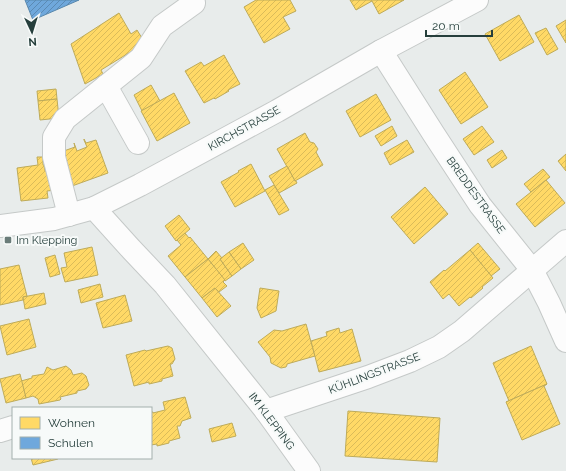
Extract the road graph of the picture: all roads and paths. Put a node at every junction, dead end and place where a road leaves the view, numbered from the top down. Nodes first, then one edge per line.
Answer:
1 (477, 0) edge
2 (194, 3) dead end
3 (381, 51) junction
4 (106, 86) junction
5 (138, 143) dead end
6 (94, 208) junction
7 (69, 215) junction
8 (0, 226) edge
9 (566, 241) edge
10 (532, 270) junction
11 (566, 341) edge
12 (266, 411) junction
13 (12, 427) edge
14 (0, 431) edge
15 (309, 471) edge

1 - 3 street, KIRCHSTRASSE
2 - 4 street
3 - 6 street, KIRCHSTRASSE
3 - 10 street, BREDDESTRASSE
4 - 5 street
4 - 7 street
6 - 7 street, KIRCHSTRASSE
6 - 12 street, IM KLEPPING
7 - 8 street, KIRCHSTRASSE
9 - 10 street, KÜHLINGSTRASSE
10 - 11 street, BREDDESTRASSE
10 - 12 street, KÜHLINGSTRASSE
12 - 15 street, IM KLEPPING
13 - 14 street

